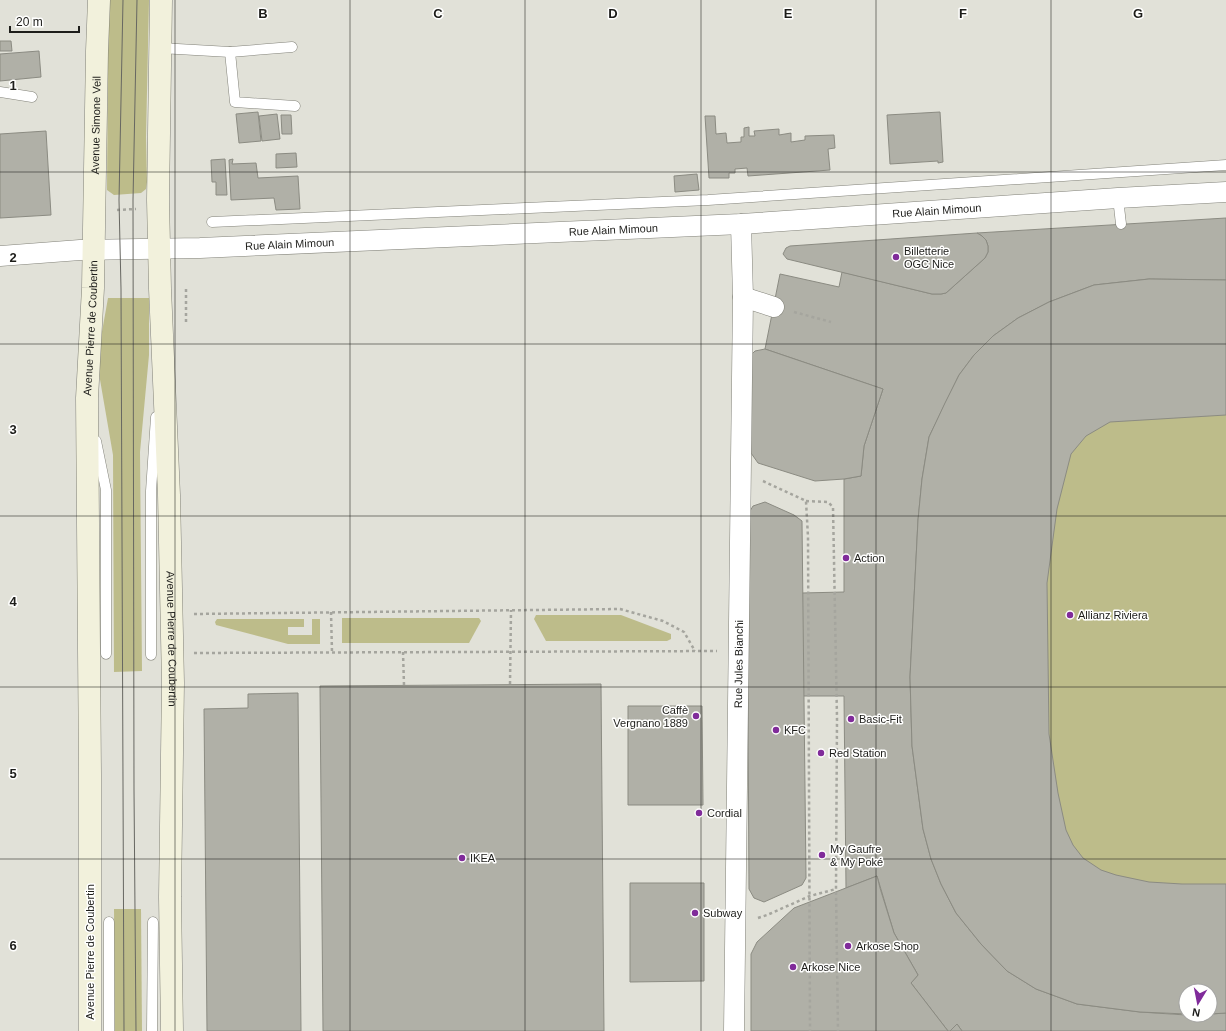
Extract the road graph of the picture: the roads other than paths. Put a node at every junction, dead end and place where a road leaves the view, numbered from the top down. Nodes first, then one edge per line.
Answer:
1 (99, 0) edge
2 (162, 0) edge
3 (292, 47) dead end
4 (160, 48) junction
5 (230, 52) junction
6 (0, 92) edge
7 (32, 97) dead end
8 (295, 106) dead end
9 (1226, 165) edge
10 (1226, 192) edge
11 (1118, 198) junction
12 (212, 222) dead end
13 (741, 224) junction
14 (1121, 224) dead end
15 (159, 248) junction
16 (94, 250) junction
17 (0, 256) edge
18 (743, 297) junction
19 (774, 307) road end
20 (162, 344) junction
21 (87, 398) junction
22 (106, 654) dead end
23 (151, 654) dead end
24 (108, 922) dead end
25 (153, 922) dead end
26 (90, 1031) edge
27 (109, 1031) edge
28 (152, 1031) edge
29 (172, 1031) edge
30 (734, 1031) edge

1 - 16 main road, Avenue Simone Veil
2 - 4 main road
3 - 5 lane
4 - 5 lane
4 - 15 main road
5 - 8 lane
6 - 7 lane
9 - 12 lane
10 - 11 street, Rue Alain Mimoun
11 - 13 street, Rue Alain Mimoun
11 - 14 lane
13 - 15 street, Rue Alain Mimoun
13 - 18 street, Rue Jules Bianchi
15 - 16 street, Rue Alain Mimoun
15 - 20 main road, Avenue Pierre de Coubertin
16 - 17 street, Rue Alain Mimoun
16 - 21 main road, Avenue Pierre de Coubertin
18 - 19 street
18 - 30 street, Rue Jules Bianchi
20 - 23 lane
20 - 29 main road, Avenue Pierre de Coubertin
21 - 22 lane
21 - 26 main road, Avenue Pierre de Coubertin
24 - 27 lane
25 - 28 lane

